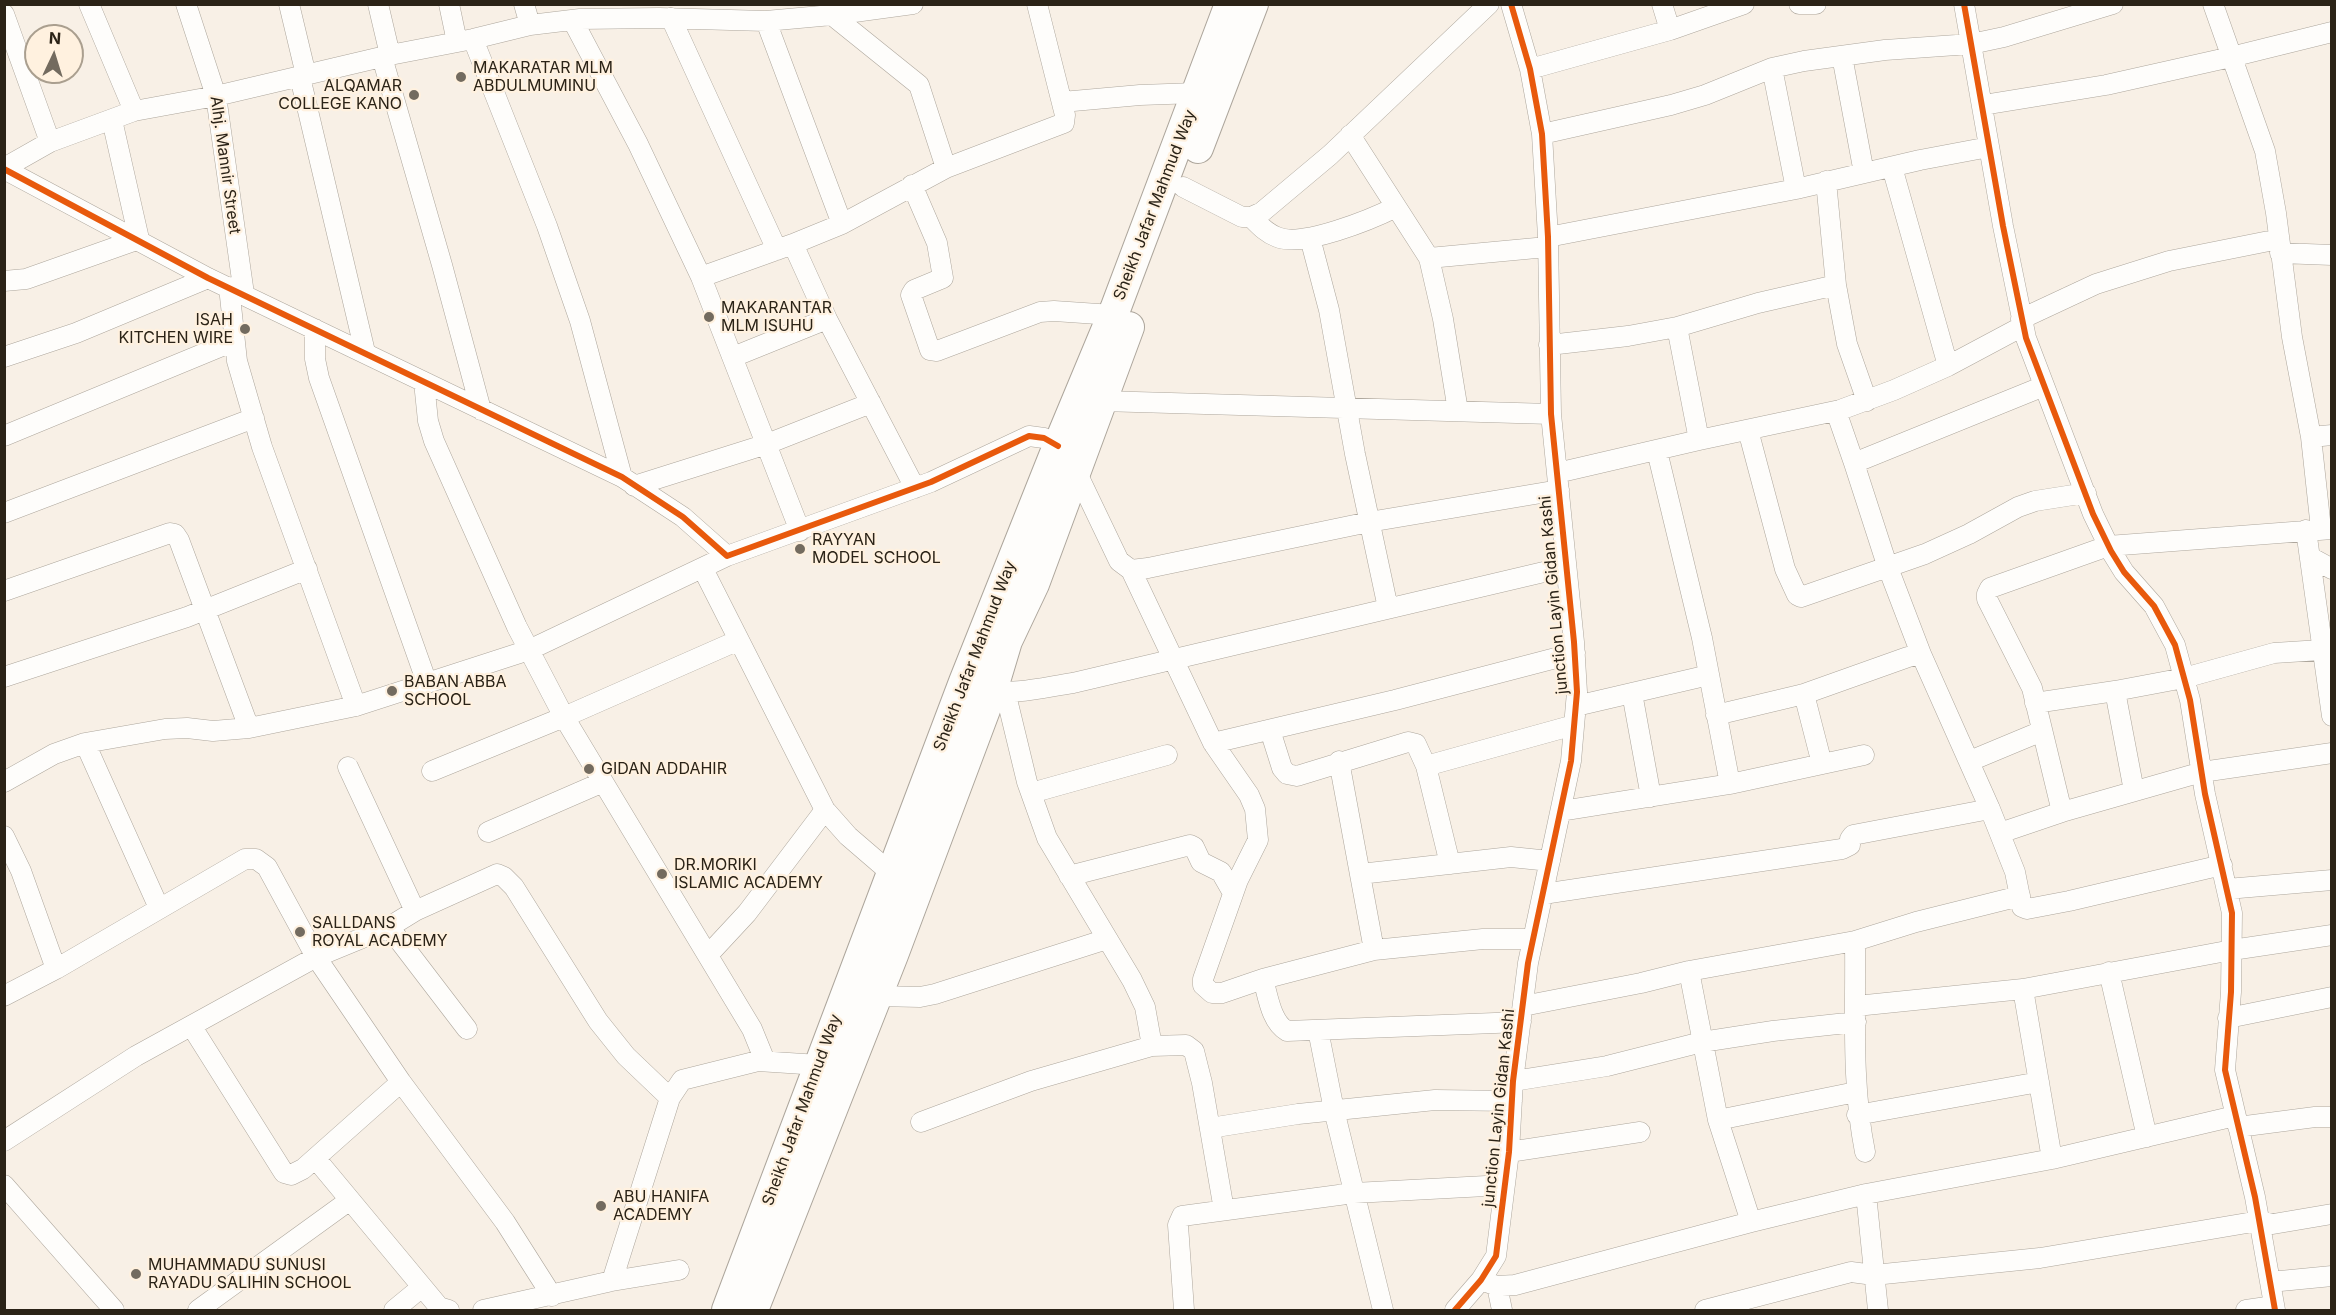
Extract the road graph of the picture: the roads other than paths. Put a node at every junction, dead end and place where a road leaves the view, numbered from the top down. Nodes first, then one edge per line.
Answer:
1 (89, 4) edge
2 (186, 4) edge
3 (289, 4) edge
4 (378, 4) edge
5 (449, 4) edge
6 (524, 4) edge
7 (913, 4) edge
8 (1037, 4) edge
9 (1230, 4) edge
10 (1253, 4) edge
11 (1489, 4) edge
12 (1511, 4) edge
13 (1662, 4) edge
14 (1744, 4) edge
15 (1799, 4) edge
16 (1816, 4) edge
17 (1964, 4) edge
18 (2114, 4) edge
19 (2213, 4) edge
20 (877, 7) edge
21 (805, 11) edge
22 (4, 14) edge
23 (662, 14) edge
24 (576, 15) edge
25 (832, 15) junction
26 (766, 21) junction
27 (530, 25) junction
28 (1670, 30) junction
29 (2331, 32) edge
30 (465, 40) junction
31 (1971, 44) junction
32 (386, 56) junction
33 (1842, 56) junction
34 (2231, 57) junction
35 (1772, 68) junction
36 (1530, 69) junction
37 (303, 76) junction
38 (1196, 93) junction
39 (216, 96) junction
40 (1062, 102) junction
41 (1983, 105) junction
42 (134, 111) junction
43 (112, 120) junction
44 (1542, 134) junction
45 (1350, 135) junction
46 (50, 142) junction
47 (1989, 147) junction
48 (1892, 166) junction
49 (4, 168) edge
50 (946, 168) junction
51 (1864, 173) junction
52 (1826, 181) junction
53 (912, 185) junction
54 (1183, 188) junction
55 (1796, 189) junction
56 (1396, 207) junction
57 (1251, 217) junction
58 (842, 224) junction
59 (1310, 238) junction
60 (139, 239) junction
61 (1547, 242) junction
62 (2279, 246) junction
63 (785, 247) junction
64 (2331, 255) edge
65 (1429, 258) junction
66 (701, 277) junction
67 (208, 278) junction
68 (4, 281) edge
69 (1836, 285) junction
70 (236, 291) junction
71 (1113, 315) junction
72 (827, 319) junction
73 (2022, 323) junction
74 (1677, 327) junction
75 (315, 329) junction
76 (234, 340) junction
77 (1550, 345) junction
78 (364, 352) junction
79 (4, 357) edge
80 (733, 357) junction
81 (1948, 366) junction
82 (424, 382) junction
83 (2044, 386) junction
84 (1101, 401) junction
85 (1867, 401) junction
86 (871, 403) junction
87 (1348, 408) junction
88 (481, 410) junction
89 (1458, 411) junction
90 (1836, 411) junction
91 (1551, 414) junction
92 (254, 418) junction
93 (1748, 430) junction
94 (2331, 435) edge
95 (4, 436) edge
96 (2311, 437) junction
97 (1700, 440) junction
98 (766, 444) junction
99 (1657, 451) junction
100 (1066, 458) junction
101 (1854, 463) junction
102 (628, 482) junction
103 (1558, 482) junction
104 (915, 488) junction
105 (2085, 493) junction
106 (4, 513) edge
107 (1369, 522) junction
108 (2320, 529) edge
109 (800, 531) junction
110 (2108, 546) junction
111 (727, 556) junction
112 (2310, 557) junction
113 (1887, 565) junction
114 (1565, 567) junction
115 (307, 569) junction
116 (703, 569) junction
117 (2331, 569) edge
118 (1131, 570) junction
119 (4, 591) edge
120 (1388, 608) junction
121 (205, 610) junction
122 (739, 640) junction
123 (528, 650) junction
124 (2322, 650) junction
125 (1575, 653) junction
126 (1921, 654) junction
127 (1173, 660) junction
128 (1709, 675) junction
129 (4, 677) edge
130 (2184, 678) junction
131 (427, 683) junction
132 (987, 688) junction
133 (2115, 691) junction
134 (1632, 693) junction
135 (1804, 694) junction
136 (2035, 703) junction
137 (356, 706) junction
138 (2331, 709) edge
139 (1575, 716) junction
140 (1716, 716) junction
141 (2331, 716) edge
142 (564, 717) junction
143 (249, 728) junction
144 (1270, 730) junction
145 (2042, 731) junction
146 (85, 743) junction
147 (1214, 743) junction
148 (2331, 753) edge
149 (1167, 755) dead end
150 (1864, 755) dead end
151 (1970, 760) junction
152 (1339, 762) junction
153 (1822, 764) junction
154 (1426, 766) junction
155 (348, 767) dead end
156 (432, 771) dead end
157 (2202, 772) junction
158 (4, 782) edge
159 (603, 782) junction
160 (1730, 784) junction
161 (2134, 791) junction
162 (1031, 793) junction
163 (1651, 797) junction
164 (1990, 808) junction
165 (825, 810) junction
166 (1561, 812) junction
167 (2062, 812) junction
168 (488, 832) dead end
169 (2000, 834) junction
170 (4, 836) edge
171 (1550, 861) junction
172 (1449, 864) junction
173 (2222, 865) junction
174 (891, 873) junction
175 (1360, 874) junction
176 (1069, 876) junction
177 (2331, 880) edge
178 (2227, 889) junction
179 (1233, 893) junction
180 (1544, 894) junction
181 (2020, 896) junction
182 (159, 908) junction
183 (415, 911) junction
184 (389, 927) junction
185 (2331, 935) edge
186 (1107, 939) junction
187 (1533, 939) junction
188 (1855, 940) junction
189 (1374, 950) junction
190 (2232, 950) junction
191 (708, 955) junction
192 (316, 957) junction
193 (56, 969) junction
194 (1689, 971) junction
195 (2109, 972) junction
196 (1263, 979) junction
197 (2023, 989) junction
198 (4, 996) edge
199 (877, 996) junction
200 (2331, 997) edge
201 (1522, 1014) junction
202 (1856, 1014) junction
203 (2228, 1018) junction
204 (192, 1027) junction
205 (466, 1029) dead end
206 (1318, 1030) junction
207 (1702, 1042) junction
208 (1152, 1046) junction
209 (765, 1061) junction
210 (819, 1065) junction
211 (1513, 1081) junction
212 (401, 1082) junction
213 (2039, 1082) junction
214 (1856, 1092) junction
215 (670, 1098) junction
216 (1512, 1101) junction
217 (1334, 1110) junction
218 (1857, 1115) junction
219 (2331, 1117) edge
220 (1718, 1120) junction
221 (921, 1122) dead end
222 (2237, 1122) junction
223 (1210, 1128) junction
224 (1640, 1132) dead end
225 (2147, 1137) junction
226 (4, 1141) edge
227 (1509, 1152) junction
228 (1865, 1152) dead end
229 (316, 1159) junction
230 (2052, 1159) junction
231 (4, 1185) edge
232 (1505, 1185) junction
233 (1354, 1193) junction
234 (1866, 1194) junction
235 (350, 1200) junction
236 (1224, 1210) junction
237 (2331, 1214) edge
238 (2259, 1221) junction
239 (1751, 1222) junction
240 (680, 1270) dead end
241 (1875, 1275) junction
242 (2331, 1276) edge
243 (612, 1281) junction
244 (2270, 1282) junction
245 (1489, 1283) junction
246 (423, 1287) junction
247 (552, 1296) junction
248 (2274, 1308) edge
249 (114, 1311) edge
250 (198, 1311) edge
251 (394, 1311) edge
252 (449, 1311) edge
253 (483, 1311) edge
254 (727, 1311) edge
255 (753, 1311) edge
256 (1184, 1311) edge
257 (1383, 1311) edge
258 (1455, 1311) edge
259 (1502, 1311) edge
260 (1705, 1311) edge
261 (1878, 1311) edge
262 (2246, 1311) edge

1 - 42 street
2 - 39 street, Alhj. Mannir Street
3 - 37 street
4 - 32 street
5 - 30 street
6 - 27 street
7 - 20 street
8 - 40 street
9 - 38 main road, Sheikh Jafar Mahmud Way
10 - 54 main road, Sheikh Jafar Mahmud Way
11 - 45 street
12 - 36 street, junction Layin Gidan Kashi
13 - 28 street
14 - 28 street
15 - 16 street
17 - 31 street
18 - 31 street
19 - 34 street
20 - 25 street
21 - 25 street
21 - 26 street
22 - 46 street
23 - 24 street
23 - 26 street
23 - 63 street
24 - 27 street
24 - 66 street
25 - 50 street
26 - 58 street
27 - 30 street
28 - 36 street
29 - 34 street
30 - 32 street
30 - 102 street
31 - 33 street
31 - 41 street
32 - 37 street
32 - 88 street
33 - 35 street
33 - 51 street
34 - 41 street
34 - 62 street
35 - 44 street
35 - 55 street
36 - 44 street, junction Layin Gidan Kashi
37 - 39 street
37 - 78 street
38 - 40 street
38 - 71 main road, Sheikh Jafar Mahmud Way
39 - 42 street
39 - 70 street, Alhj. Mannir Street
40 - 50 street
41 - 47 street
42 - 43 street
43 - 46 street
43 - 60 street
44 - 61 street, junction Layin Gidan Kashi
45 - 56 street
45 - 57 street
46 - 49 street
47 - 48 street
47 - 73 street
48 - 51 street
48 - 81 street
49 - 60 street
50 - 53 street
51 - 52 street
52 - 55 street
52 - 69 street
53 - 58 street
53 - 71 street
54 - 57 street
54 - 84 main road, Sheikh Jafar Mahmud Way
55 - 61 street
56 - 59 street
56 - 65 street
57 - 59 street
58 - 63 street
59 - 87 street
60 - 67 street
60 - 68 street
61 - 65 street
61 - 77 street, junction Layin Gidan Kashi
62 - 64 street
62 - 73 street
62 - 96 street
63 - 66 street
63 - 72 street
65 - 89 street
66 - 80 street
67 - 70 street
67 - 79 street
69 - 74 street
69 - 85 street
70 - 75 street
70 - 76 street, Alhj. Mannir Street
71 - 100 main road, Sheikh Jafar Mahmud Way
72 - 80 street
72 - 86 street
73 - 81 street
73 - 83 street
74 - 77 street
74 - 97 street
75 - 78 street
75 - 131 street
76 - 92 street, Alhj. Mannir Street
76 - 95 street
77 - 91 street, junction Layin Gidan Kashi
78 - 82 street
80 - 98 street
81 - 85 street
82 - 88 street
82 - 123 street
83 - 101 street
83 - 105 street
84 - 87 street
84 - 100 main road, Sheikh Jafar Mahmud Way
85 - 90 street
86 - 98 street
86 - 104 street
87 - 89 street
87 - 107 street
88 - 102 street
89 - 91 street
90 - 93 street
90 - 101 street
91 - 103 street, junction Layin Gidan Kashi
92 - 106 street
92 - 115 street, Alhj. Mannir Street
93 - 97 street
93 - 113 street
94 - 96 street
96 - 108 street
97 - 99 street
98 - 102 street
98 - 109 street
99 - 103 street
99 - 128 street
100 - 104 street
100 - 118 street
100 - 132 main road, Sheikh Jafar Mahmud Way
101 - 113 street
102 - 111 street
103 - 107 street
103 - 114 street, junction Layin Gidan Kashi
104 - 109 street
105 - 110 street
105 - 113 street
107 - 118 street
107 - 120 street
108 - 110 street
108 - 112 street
109 - 111 street
110 - 130 street
110 - 136 street
111 - 116 street
112 - 117 street
112 - 124 street
113 - 126 street
114 - 120 street
114 - 125 street, junction Layin Gidan Kashi
115 - 121 street
115 - 137 street, Alhj. Mannir Street
116 - 122 street
116 - 123 street
118 - 127 street
119 - 121 street
120 - 127 street
121 - 129 street
121 - 143 street
122 - 142 street
122 - 165 street
123 - 131 street
123 - 142 street
124 - 130 street
124 - 138 street
125 - 139 street, junction Layin Gidan Kashi
125 - 144 street
126 - 135 street
126 - 151 street
127 - 132 street
127 - 147 street
128 - 134 street
128 - 140 street
130 - 133 street
130 - 157 street
131 - 137 street
132 - 162 street
132 - 174 main road, Sheikh Jafar Mahmud Way
132 - 199 main road, Sheikh Jafar Mahmud Way
133 - 136 street
133 - 161 street
134 - 139 street
134 - 163 street
135 - 140 street
135 - 153 street
136 - 145 street
137 - 143 street
138 - 141 street
139 - 154 street
139 - 166 street, junction Layin Gidan Kashi
140 - 160 street
142 - 156 street
142 - 159 street
143 - 146 street
144 - 147 street
144 - 152 street
145 - 151 street
145 - 167 street
146 - 158 street
146 - 182 street
147 - 179 street
148 - 157 street
149 - 162 street
150 - 153 street
151 - 164 street
152 - 154 street
152 - 175 street
153 - 160 street
154 - 172 street
155 - 183 street
157 - 161 street
157 - 173 street
159 - 168 street
159 - 191 street
160 - 163 street
161 - 167 street
162 - 176 street
163 - 166 street
164 - 169 street
164 - 180 street
165 - 174 street
165 - 191 street
166 - 171 street, junction Layin Gidan Kashi
167 - 169 street
169 - 181 street
170 - 193 street
171 - 172 street
171 - 180 street, junction Layin Gidan Kashi
172 - 175 street
173 - 178 street
173 - 181 street
174 - 210 main road, Sheikh Jafar Mahmud Way
175 - 189 street
176 - 179 street
176 - 186 street
177 - 178 street
178 - 190 street
179 - 196 street
180 - 187 street, junction Layin Gidan Kashi
181 - 188 street
182 - 192 street
182 - 193 street
183 - 184 street
183 - 215 street
184 - 192 street
184 - 205 street
185 - 190 street
186 - 199 street
186 - 208 street
187 - 189 street
187 - 201 street, junction Layin Gidan Kashi
188 - 194 street
188 - 202 street
189 - 196 street
190 - 195 street
190 - 203 street
191 - 209 street
192 - 204 street
192 - 212 street
193 - 198 street
194 - 201 street
194 - 207 street
195 - 197 street
195 - 225 street
196 - 206 street
197 - 202 street
197 - 213 street
199 - 255 main road, Sheikh Jafar Mahmud Way
200 - 203 street
201 - 206 street
201 - 211 street, junction Layin Gidan Kashi
202 - 207 street
202 - 214 street
203 - 222 street
204 - 226 street
204 - 229 street
206 - 217 street
207 - 211 street
207 - 220 street
208 - 221 street
208 - 223 street
209 - 210 street
209 - 215 street
210 - 254 main road, Sheikh Jafar Mahmud Way
211 - 216 street, junction Layin Gidan Kashi
212 - 229 street
212 - 247 street
213 - 218 street
213 - 230 street
214 - 218 street
214 - 220 street
215 - 243 street
216 - 217 street
216 - 227 street, junction Layin Gidan Kashi
217 - 223 street
217 - 233 street
218 - 228 street
219 - 222 street
220 - 239 street
222 - 225 street
222 - 238 street
223 - 236 street
224 - 227 street
225 - 230 street
227 - 232 street, junction Layin Gidan Kashi
229 - 235 street
230 - 234 street
231 - 249 street
232 - 233 street
232 - 245 street, junction Layin Gidan Kashi
233 - 236 street
233 - 257 street
234 - 239 street
234 - 241 street
235 - 246 street
235 - 250 street
236 - 256 street
237 - 238 street
238 - 241 street
238 - 244 street
239 - 245 street
240 - 243 street
241 - 260 street
241 - 261 street
242 - 244 street
243 - 247 street
244 - 248 street
245 - 258 street, junction Layin Gidan Kashi
245 - 259 street
246 - 251 street
246 - 252 street
247 - 253 street
248 - 262 street

